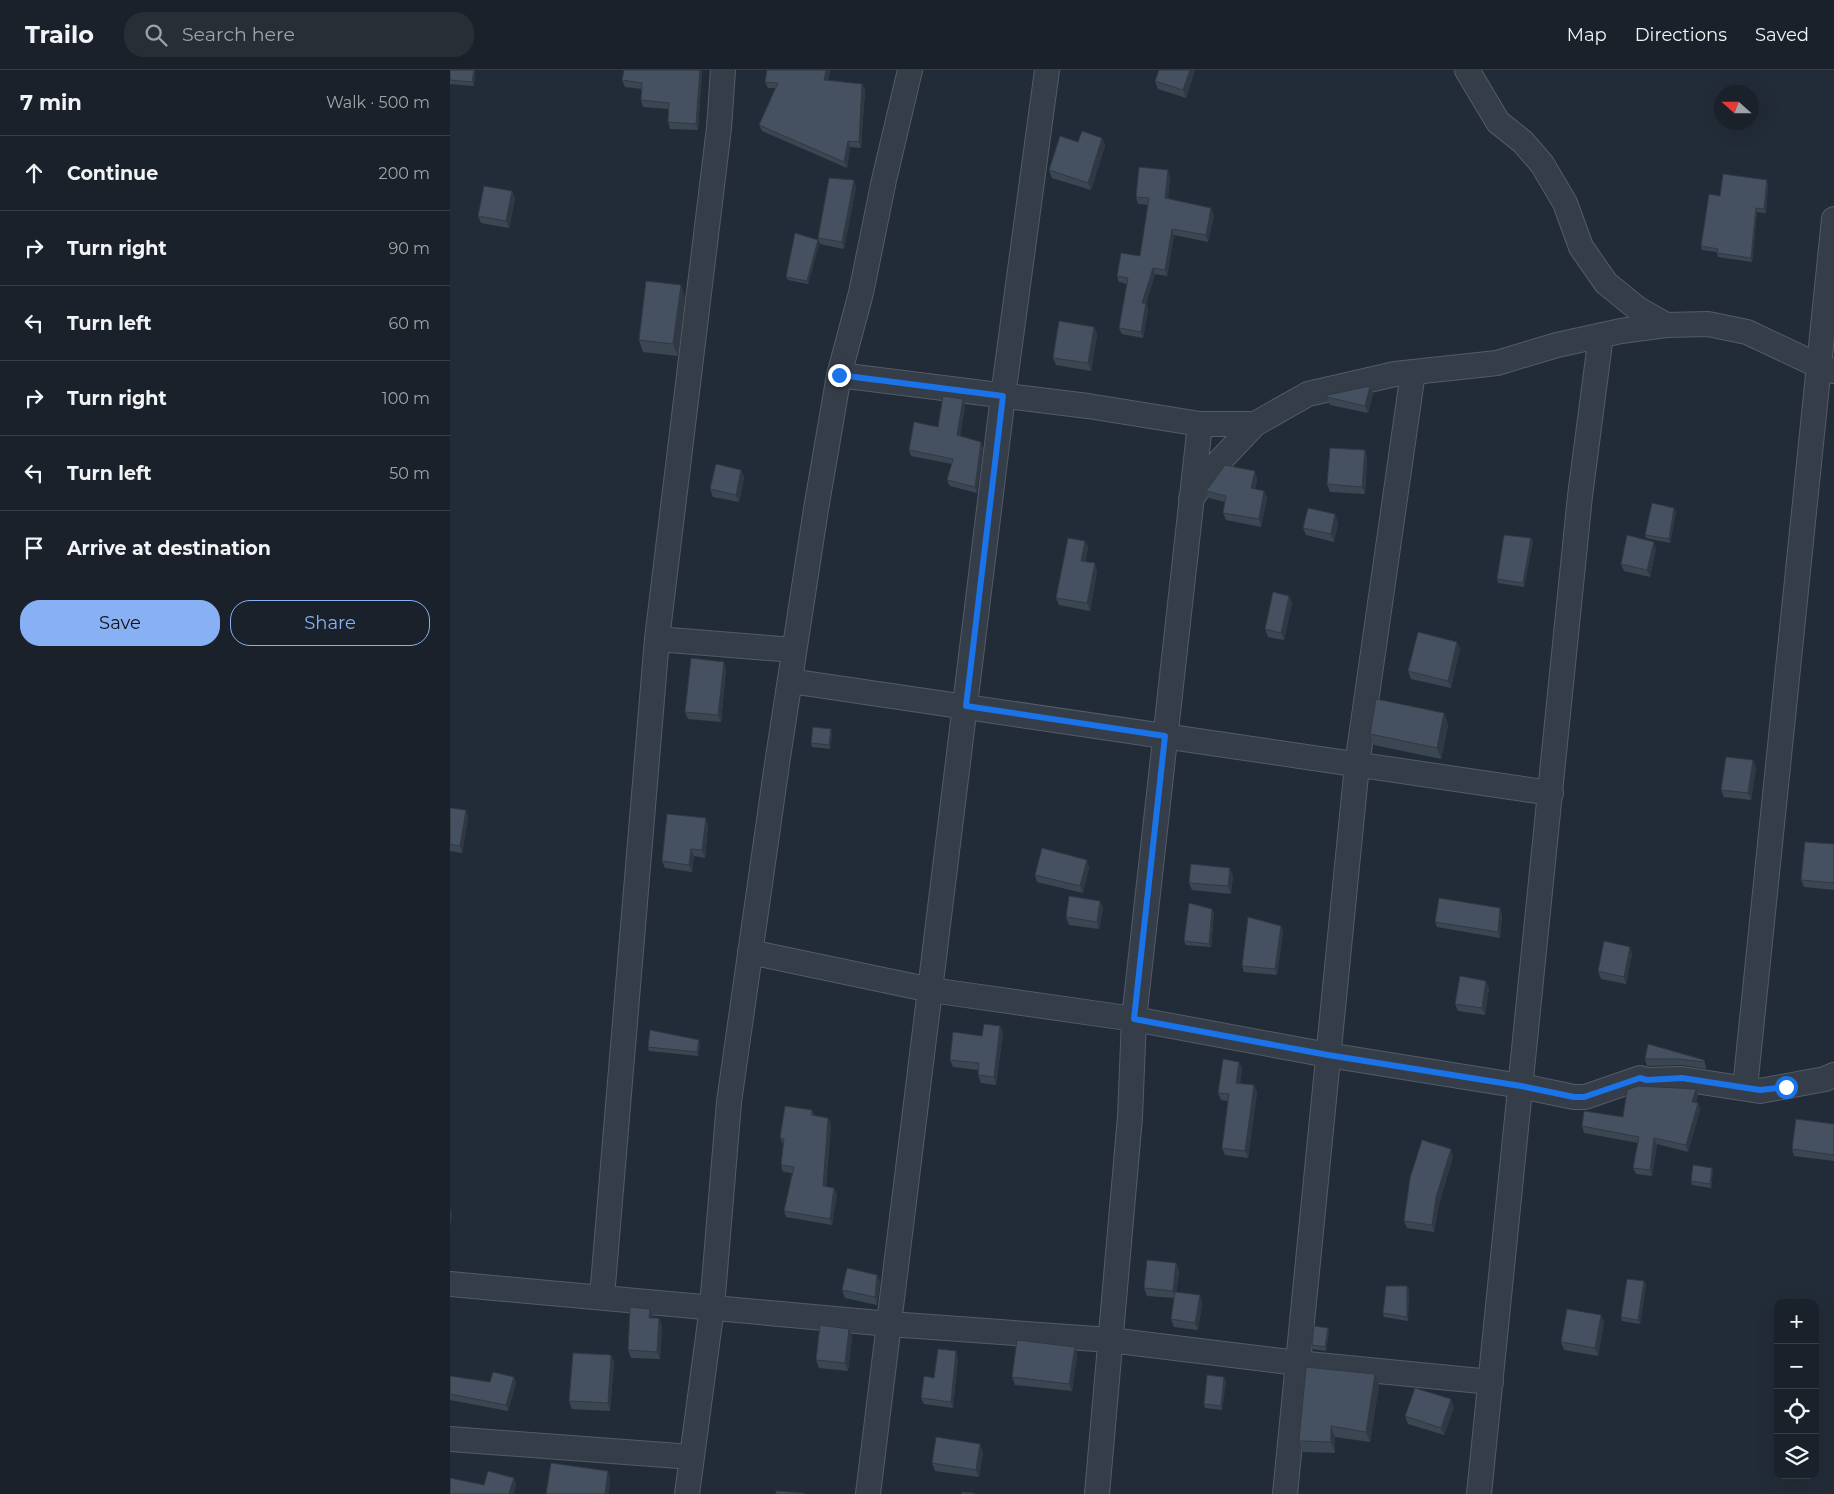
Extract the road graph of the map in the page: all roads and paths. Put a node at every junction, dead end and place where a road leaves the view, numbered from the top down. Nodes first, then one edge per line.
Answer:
1 (723, 70) edge
2 (910, 70) edge
3 (1047, 70) edge
4 (1467, 70) edge
5 (1834, 219) edge
6 (1666, 325) junction
7 (1601, 335) junction
8 (1826, 369) edge
9 (1413, 372) junction
10 (839, 375) junction
11 (1003, 396) junction
12 (1200, 424) junction
13 (1255, 424) junction
14 (1190, 501) junction
15 (657, 639) junction
16 (794, 650) junction
17 (790, 681) junction
18 (966, 706) junction
19 (1165, 736) junction
20 (1357, 765) junction
21 (1551, 793) junction
22 (750, 952) junction
23 (931, 990) junction
24 (1134, 1019) junction
25 (1328, 1055) junction
26 (1834, 1075) edge
27 (1521, 1086) junction
28 (1745, 1088) junction
29 (450, 1284) edge
30 (602, 1297) junction
31 (712, 1307) junction
32 (890, 1324) junction
33 (1110, 1340) junction
34 (1297, 1363) junction
35 (1491, 1382) junction
36 (450, 1439) edge
37 (692, 1457) junction
38 (687, 1494) edge
39 (868, 1494) edge
40 (1096, 1494) edge
41 (1285, 1494) edge
42 (1479, 1494) edge

1 - 15 street
2 - 10 street
3 - 11 street
4 - 6 street
5 - 8 street
6 - 7 street
6 - 8 street
7 - 9 street
7 - 21 street
8 - 28 street
9 - 13 street
9 - 20 street
10 - 11 street
10 - 16 street
11 - 12 street
11 - 18 street
12 - 13 street
12 - 14 street
13 - 14 street
14 - 19 street
15 - 16 street
15 - 30 street
16 - 17 street
17 - 18 street
17 - 22 street
18 - 19 street
18 - 23 street
19 - 20 street
19 - 24 street
20 - 21 street
20 - 25 street
21 - 27 street
22 - 23 street
22 - 31 street
23 - 24 street
23 - 32 street
24 - 25 street
24 - 33 street
25 - 27 street
25 - 34 street
26 - 28 street
27 - 28 street
27 - 35 street
29 - 30 street
30 - 31 street
31 - 32 street
31 - 37 street
32 - 33 street
32 - 39 street
33 - 34 street
33 - 40 street
34 - 35 street
34 - 41 street
35 - 42 street
36 - 37 street
37 - 38 street

